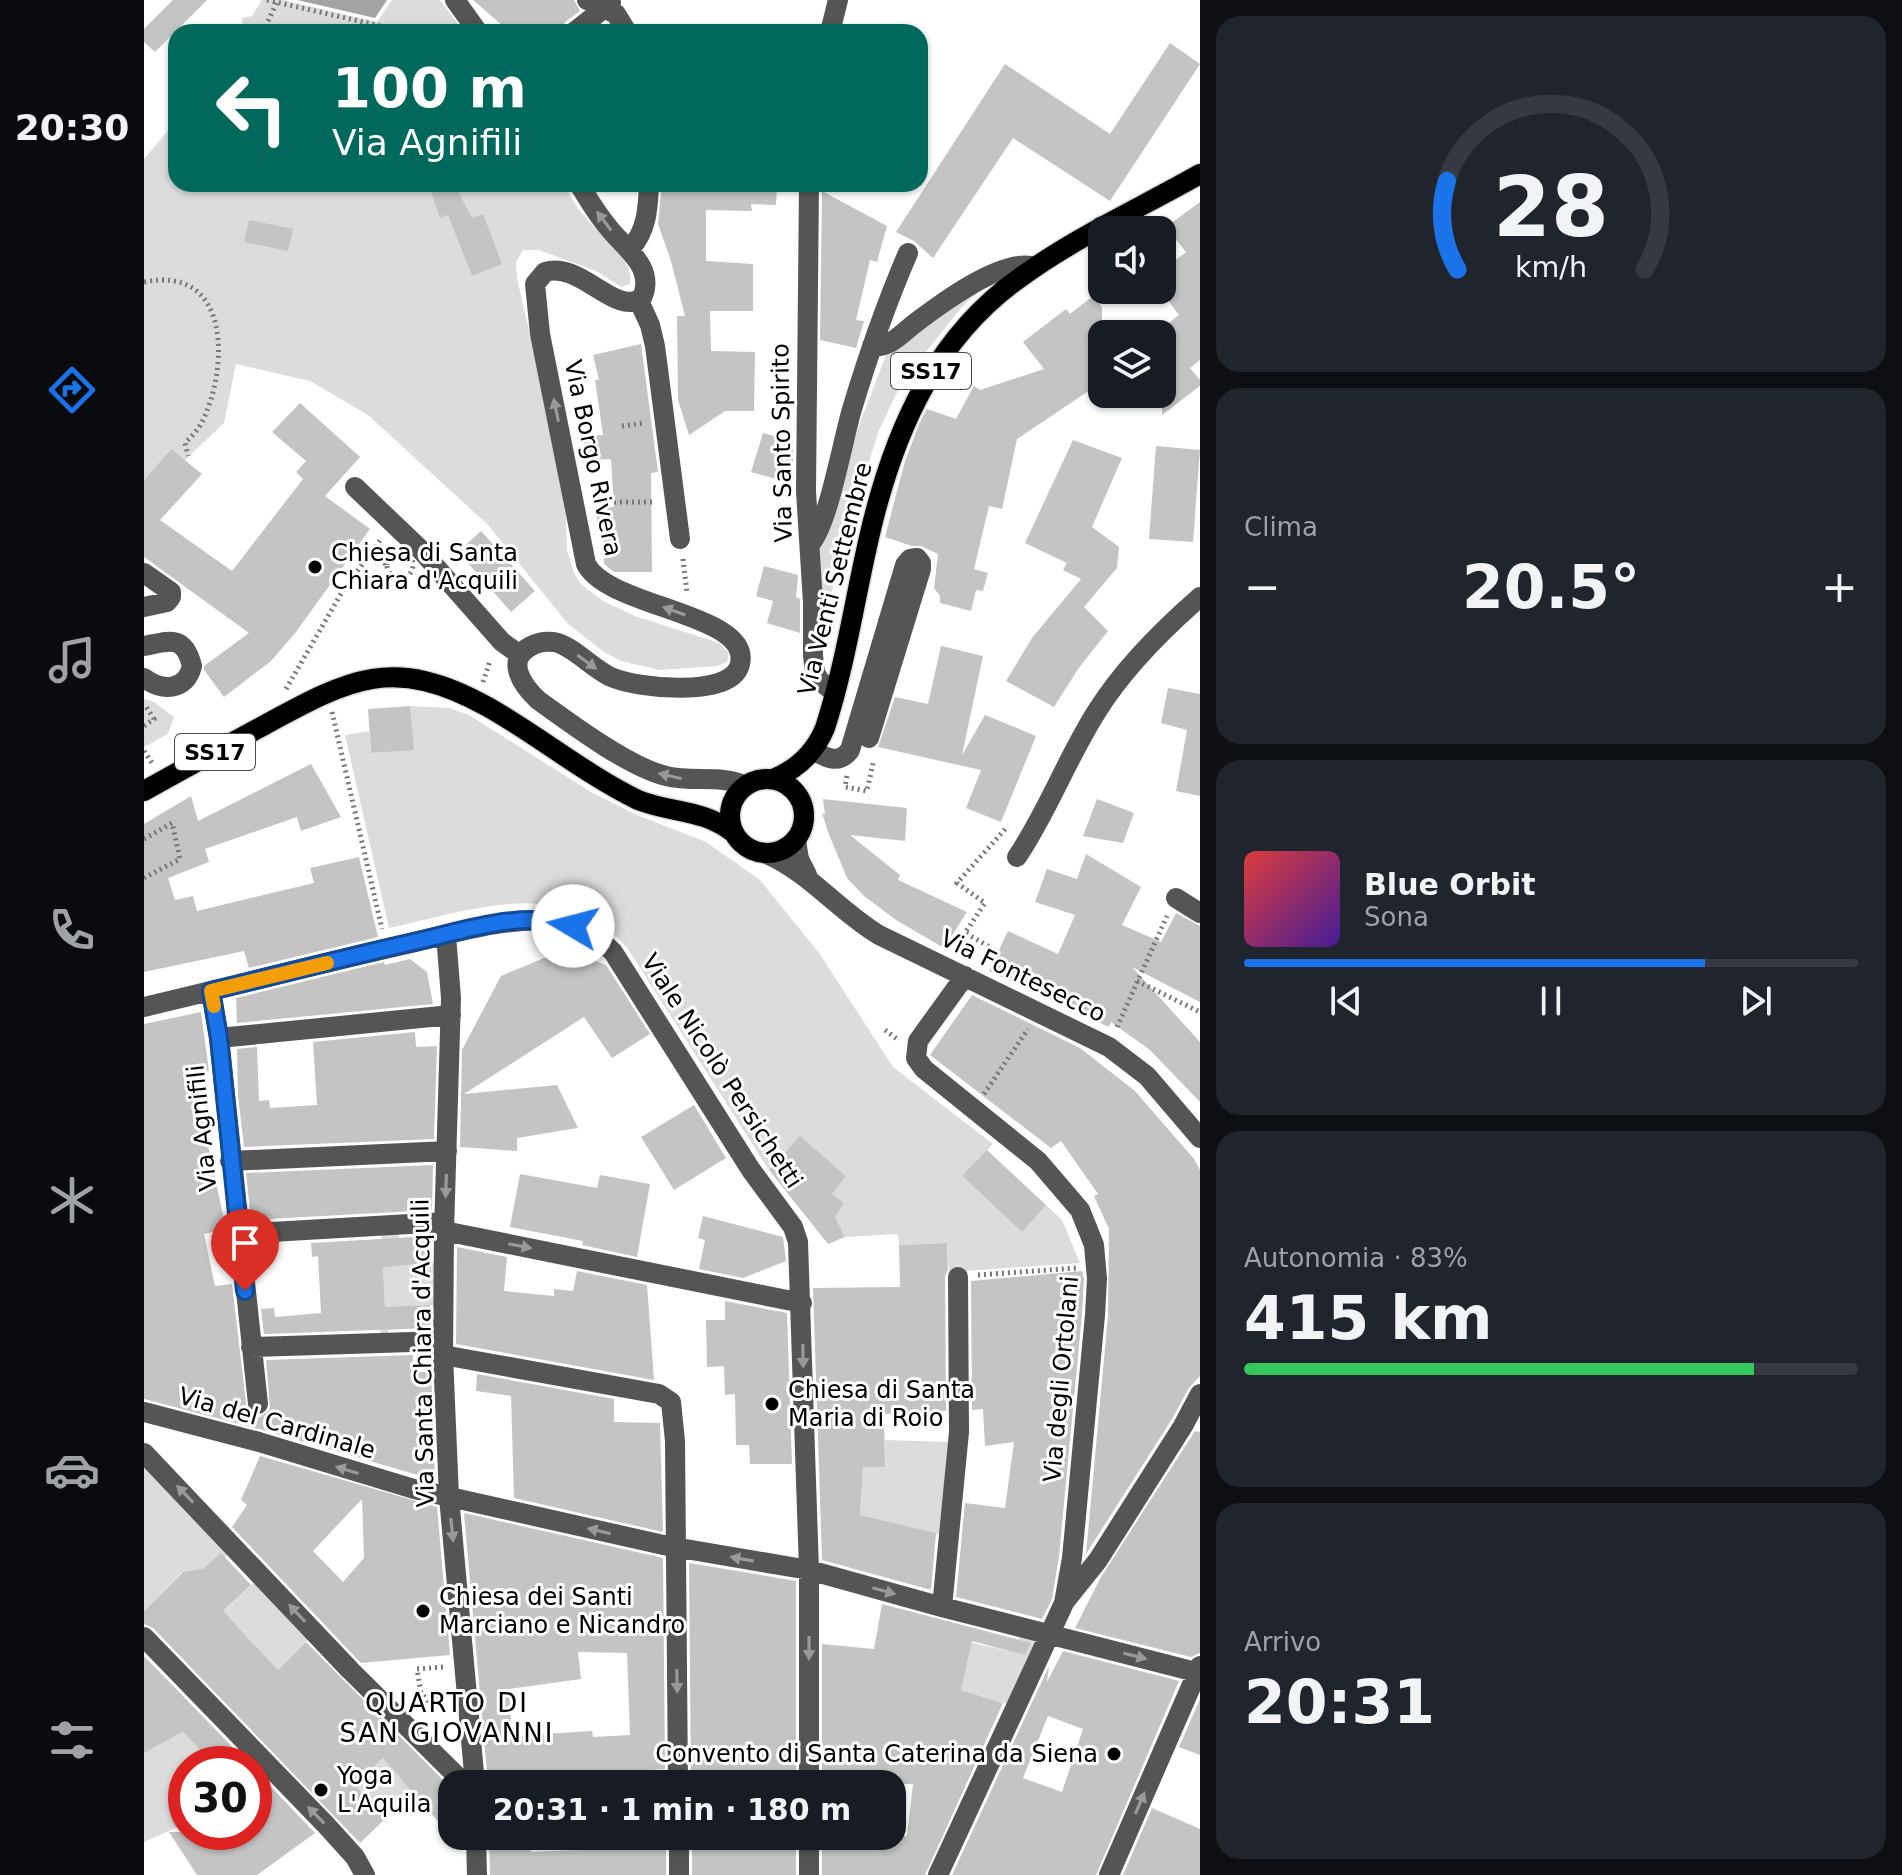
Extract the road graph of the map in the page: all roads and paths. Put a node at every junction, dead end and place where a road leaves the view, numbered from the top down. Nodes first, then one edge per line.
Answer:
1 (267, 0) edge
2 (455, 0) edge
3 (838, 0) edge
4 (277, 2) junction
5 (602, 3) edge
6 (267, 24) edge
7 (372, 24) edge
8 (472, 24) edge
9 (582, 24) edge
10 (622, 24) edge
11 (832, 24) edge
12 (1200, 174) edge
13 (584, 192) edge
14 (648, 192) edge
15 (809, 192) edge
16 (630, 249) junction
17 (908, 253) dead end
18 (1035, 267) junction
19 (144, 282) edge
20 (639, 301) junction
21 (872, 346) junction
22 (188, 456) dead end
23 (355, 487) dead end
24 (575, 502) junction
25 (675, 502) junction
26 (393, 522) junction
27 (680, 539) joint
28 (810, 544) junction
29 (367, 556) junction
30 (386, 564) junction
31 (144, 573) edge
32 (1200, 597) edge
33 (144, 607) edge
34 (690, 617) junction
35 (144, 646) edge
36 (520, 655) junction
37 (144, 678) edge
38 (327, 692) junction
39 (835, 693) junction
40 (144, 704) edge
41 (285, 714) junction
42 (144, 726) edge
43 (869, 738) dead end
44 (811, 753) junction
45 (845, 757) junction
46 (873, 763) dead end
47 (773, 779) junction
48 (144, 791) edge
49 (740, 791) junction
50 (801, 800) junction
51 (687, 812) junction
52 (734, 833) junction
53 (144, 839) edge
54 (1029, 839) junction
55 (796, 841) junction
56 (767, 854) junction
57 (1017, 857) dead end
58 (144, 878) edge
59 (809, 878) junction
60 (1176, 898) joint
61 (1200, 913) edge
62 (446, 935) junction
63 (387, 948) junction
64 (972, 974) junction
65 (1137, 981) junction
66 (211, 991) junction
67 (144, 1007) edge
68 (1039, 1011) junction
69 (1200, 1012) edge
70 (451, 1015) junction
71 (1114, 1034) dead end
72 (219, 1038) junction
73 (975, 1108) junction
74 (1200, 1138) edge
75 (447, 1151) junction
76 (230, 1161) junction
77 (444, 1226) junction
78 (238, 1234) junction
79 (1097, 1266) junction
80 (958, 1277) joint
81 (802, 1303) junction
82 (251, 1347) junction
83 (443, 1348) junction
84 (1200, 1394) edge
85 (258, 1404) dead end
86 (144, 1412) edge
87 (144, 1453) edge
88 (449, 1497) junction
89 (676, 1547) junction
90 (809, 1570) junction
91 (1064, 1603) junction
92 (942, 1607) junction
93 (1050, 1634) junction
94 (144, 1637) edge
95 (464, 1659) junction
96 (1199, 1671) edge
97 (469, 1722) junction
98 (451, 1770) edge
99 (474, 1770) edge
100 (678, 1770) edge
101 (809, 1770) edge
102 (476, 1850) edge
103 (679, 1850) edge
104 (809, 1850) edge
105 (365, 1875) edge
106 (477, 1875) edge
107 (679, 1875) edge
108 (809, 1875) edge
109 (938, 1875) edge
110 (1109, 1875) edge

1 - 4 path
2 - 8 street
3 - 11 street
4 - 6 path
4 - 7 path
5 - 9 street
5 - 10 street
12 - 18 main road, Via Venti Settembre / SS17
16 -> 13 street
14 - 16 street
15 - 28 street, Via Santo Spirito
16 - 20 street
17 - 21 street
18 - 21 street
18 - 39 main road, Via Venti Settembre / SS17
19 - 22 path
24 -> 20 street, Via Borgo Rivera
20 - 25 street
21 - 28 street
23 - 26 street
24 - 25 path
34 -> 24 street, Via Borgo Rivera
25 - 27 street
26 - 29 path
26 - 36 street
27 - 34 path
28 - 39 street, Via Santo Spirito
29 - 30 path
29 - 41 path
30 - 30 path
31 - 33 street
32 - 54 street
36 -> 34 street, Via Borgo Rivera
35 - 37 street
49 -> 36 street
38 - 41 main road, SS17
38 - 51 main road, SS17
38 - 63 path
39 - 44 main road, Via Venti Settembre / SS17
40 - 42 path
41 - 48 main road, SS17
43 - 45 street
44 - 45 street
44 - 47 main road
44 - 50 main road, Via Venti Settembre / SS17
45 - 46 path
47 - 49 main road
47 - 50 main road
49 - 51 main road, SS17
49 - 52 main road
50 - 55 main road
51 - 52 main road, SS17
52 - 56 main road
53 - 58 path
54 - 57 street
54 - 64 path
55 - 56 main road
55 - 59 street, Via Fontesecco
56 - 59 street, Via Fontesecco
59 - 64 street, Via Fontesecco
60 - 61 street
60 - 65 path
62 - 63 street, Viale Nicolò Persichetti
62 - 70 street, Via Santa Chiara d'Acquili
62 - 81 street, Viale Nicolò Persichetti
63 - 66 street, Viale Nicolò Persichetti
64 - 68 street, Via Fontesecco
64 - 73 street, Via degli Ortolani
65 - 69 path
65 - 71 path
66 - 67 street, Viale Nicolò Persichetti
66 - 72 street, Via Agnifili
68 - 73 path
68 - 74 street, Via Fontesecco
70 - 72 street
70 - 75 street, Via Santa Chiara d'Acquili
72 - 76 street, Via Agnifili
73 - 79 street, Via degli Ortolani
75 - 76 street
75 -> 77 street, Via Santa Chiara d'Acquili
76 - 78 street, Via Agnifili
77 - 78 street
77 -> 81 street
77 - 83 street, Via Santa Chiara d'Acquili
78 - 82 street, Via Agnifili
79 - 80 path
79 - 91 street, Via degli Ortolani
80 - 92 street
81 -> 90 street, Viale Nicolò Persichetti
82 - 83 street
82 - 85 street, Via Agnifili
83 - 88 street, Via Santa Chiara d'Acquili
83 - 89 street
84 - 91 street
88 -> 86 street, Via del Cardinale
98 -> 87 street
89 -> 88 street, Via del Cardinale
88 -> 95 street, Via Santa Chiara d'Acquili
90 -> 89 street, Via del Cardinale
89 -> 100 street
90 -> 92 street, Via del Cardinale
90 -> 101 street, Viale Nicolò Persichetti
91 - 93 street, Via degli Ortolani
92 - 93 street, Via del Cardinale
93 -> 96 street, Via del Cardinale
93 - 109 street, Via degli Ortolani
105 -> 94 street
95 - 97 street, Via Santa Chiara d'Acquili
95 - 97 path
110 -> 96 street
97 - 99 street, Via Santa Chiara d'Acquili
102 - 106 street
103 - 107 street
104 - 108 street

